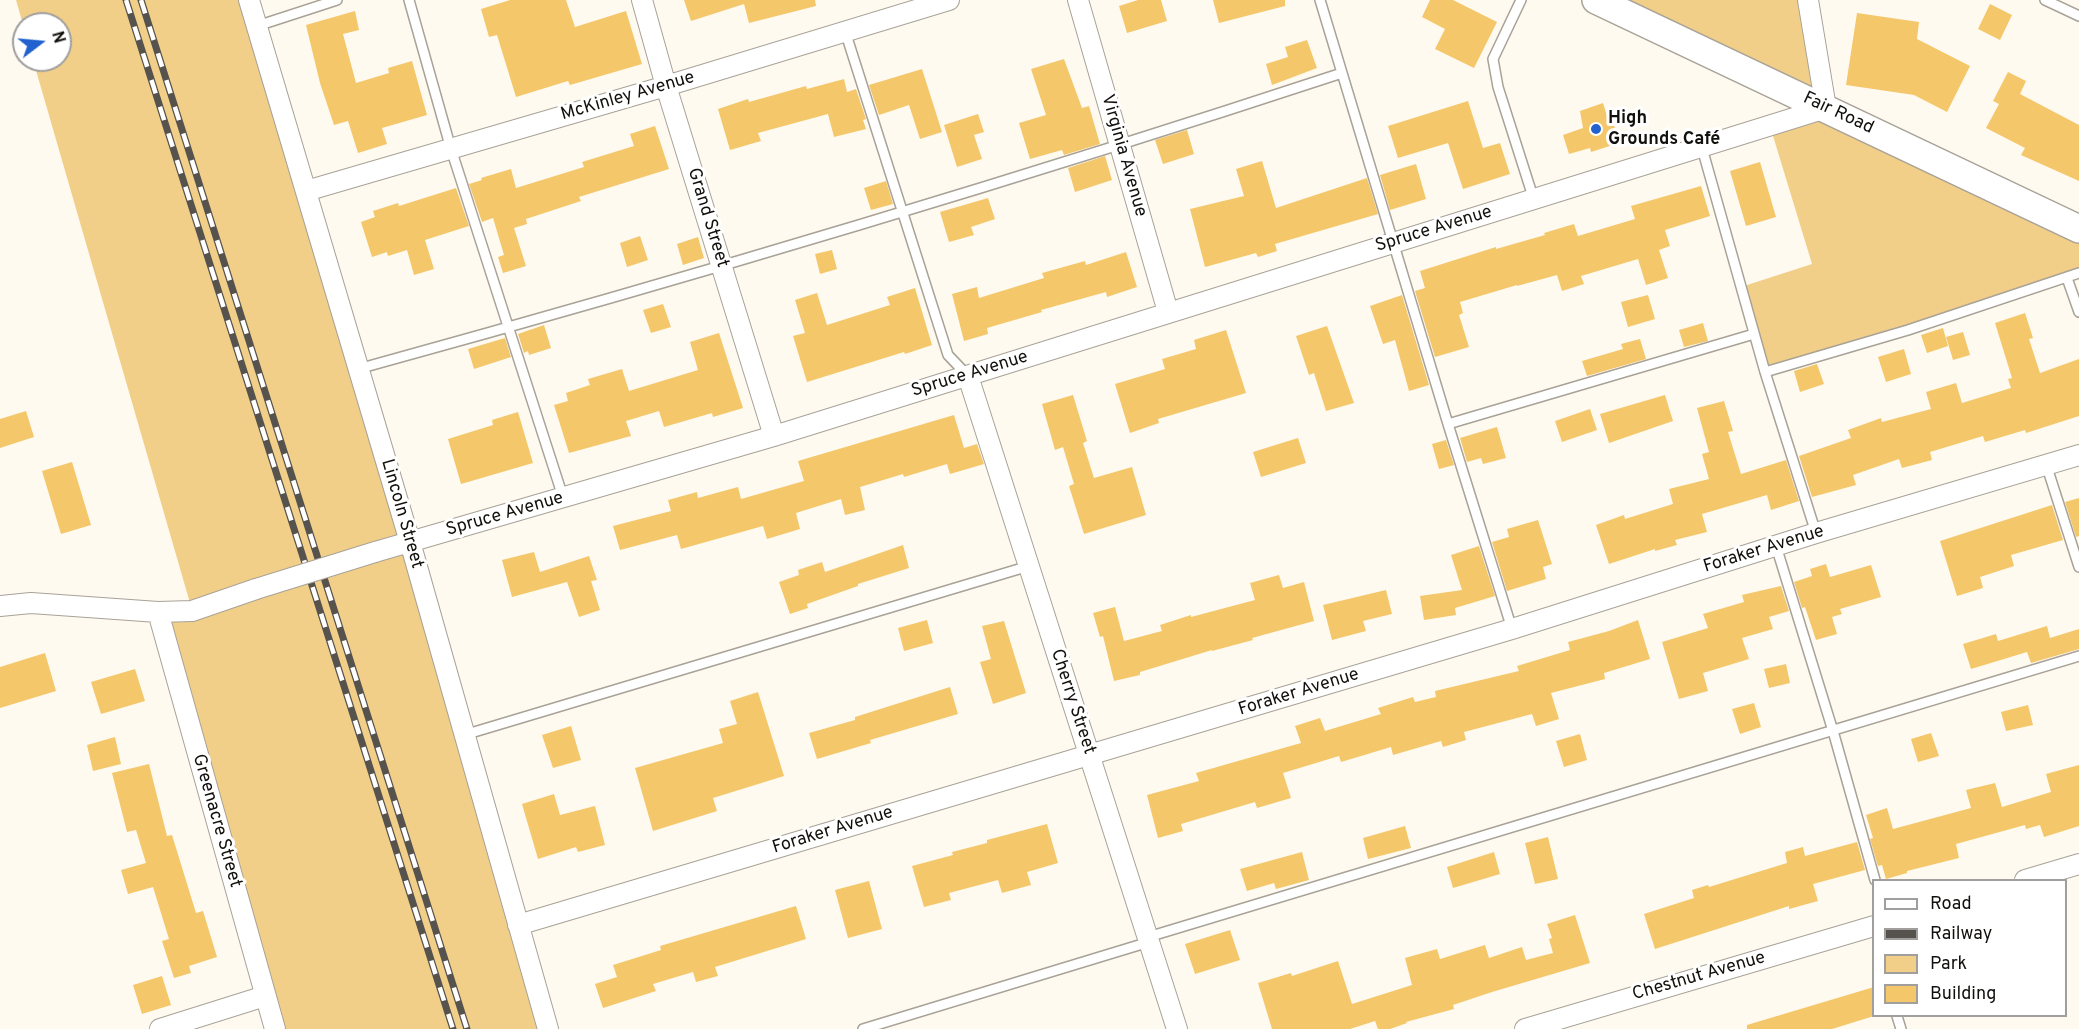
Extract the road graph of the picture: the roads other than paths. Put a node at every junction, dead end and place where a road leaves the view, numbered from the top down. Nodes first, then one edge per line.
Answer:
1 (249, 0) edge
2 (337, 0) edge
3 (409, 0) edge
4 (642, 0) edge
5 (949, 0) edge
6 (1078, 0) edge
7 (1320, 0) edge
8 (1521, 0) edge
9 (1596, 0) edge
10 (1808, 0) edge
11 (2045, 0) edge
12 (2079, 16) edge
13 (256, 26) junction
14 (845, 32) junction
15 (1342, 73) junction
16 (666, 86) junction
17 (1826, 108) junction
18 (1120, 146) junction
19 (451, 148) junction
20 (1702, 148) junction
21 (306, 191) junction
22 (1534, 200) junction
23 (903, 212) junction
24 (2079, 229) edge
25 (1393, 243) junction
26 (721, 266) junction
27 (2079, 273) edge
28 (2067, 278) junction
29 (1168, 312) junction
30 (2079, 312) edge
31 (508, 328) junction
32 (1754, 334) junction
33 (358, 369) junction
34 (1765, 372) junction
35 (968, 376) junction
36 (1448, 424) junction
37 (774, 436) junction
38 (2079, 455) edge
39 (2046, 464) junction
40 (563, 497) junction
41 (1816, 533) junction
42 (410, 542) junction
43 (1776, 546) junction
44 (1029, 566) junction
45 (2079, 567) edge
46 (0, 606) edge
47 (158, 612) junction
48 (1512, 629) junction
49 (2079, 656) edge
50 (1833, 731) junction
51 (464, 735) junction
52 (1089, 755) junction
53 (2079, 864) edge
54 (1875, 879) edge
55 (2028, 879) edge
56 (518, 925) junction
57 (1872, 927) edge
58 (1148, 940) junction
59 (265, 996) junction
60 (1556, 1025) edge
61 (160, 1029) edge
62 (275, 1029) edge
63 (548, 1029) edge
64 (863, 1029) edge
65 (1177, 1029) edge
66 (1525, 1029) edge

1 - 13 street, Lincoln Street
2 - 13 lane
3 - 19 lane
4 - 16 street, Grand Street
5 - 14 street, McKinley Avenue
6 - 18 street, Virginia Avenue
7 - 15 lane
8 - 22 lane
9 - 17 main road, Fair Road
10 - 17 street
11 - 12 lane
13 - 21 street, Lincoln Street
14 - 16 street, McKinley Avenue
14 - 23 lane
15 - 18 lane
15 - 25 lane
16 - 19 street, McKinley Avenue
16 - 26 street, Grand Street
17 - 20 street, Spruce Avenue
17 - 24 main road, Fair Road
18 - 23 lane
18 - 29 street, Virginia Avenue
19 - 21 street, McKinley Avenue
19 - 31 lane
20 - 22 street, Spruce Avenue
20 - 32 lane
21 - 33 street, Lincoln Street
22 - 25 street, Spruce Avenue
23 - 26 lane
23 - 35 lane
25 - 29 street, Spruce Avenue
25 - 36 lane
26 - 31 lane
26 - 37 street, Grand Street
27 - 28 lane
28 - 30 lane
28 - 34 lane
29 - 35 street, Spruce Avenue
31 - 33 lane
31 - 40 lane
32 - 34 lane
32 - 36 lane
33 - 42 street, Lincoln Street
34 - 41 lane
35 - 37 street, Spruce Avenue
35 - 44 street, Cherry Street
36 - 48 lane
37 - 40 street, Spruce Avenue
38 - 39 street, Foraker Avenue
39 - 41 street, Foraker Avenue
39 - 45 lane
40 - 42 street, Spruce Avenue
41 - 43 street, Foraker Avenue
42 - 47 street, Spruce Avenue, bridge
42 - 51 street, Lincoln Street
43 - 48 street, Foraker Avenue
43 - 50 lane
44 - 51 lane
44 - 52 street, Cherry Street
46 - 47 street, Spruce Avenue
47 - 59 street, Greenacre Street
48 - 52 street, Foraker Avenue
49 - 50 lane
50 - 54 lane
50 - 58 lane
51 - 56 street, Lincoln Street
52 - 56 street, Foraker Avenue
52 - 58 street, Cherry Street
53 - 55 street
56 - 63 street, Lincoln Street
57 - 60 street, Chestnut Avenue
58 - 64 lane
58 - 65 street, Cherry Street
59 - 61 street
59 - 62 street, Greenacre Street
60 - 66 street, Chestnut Avenue

